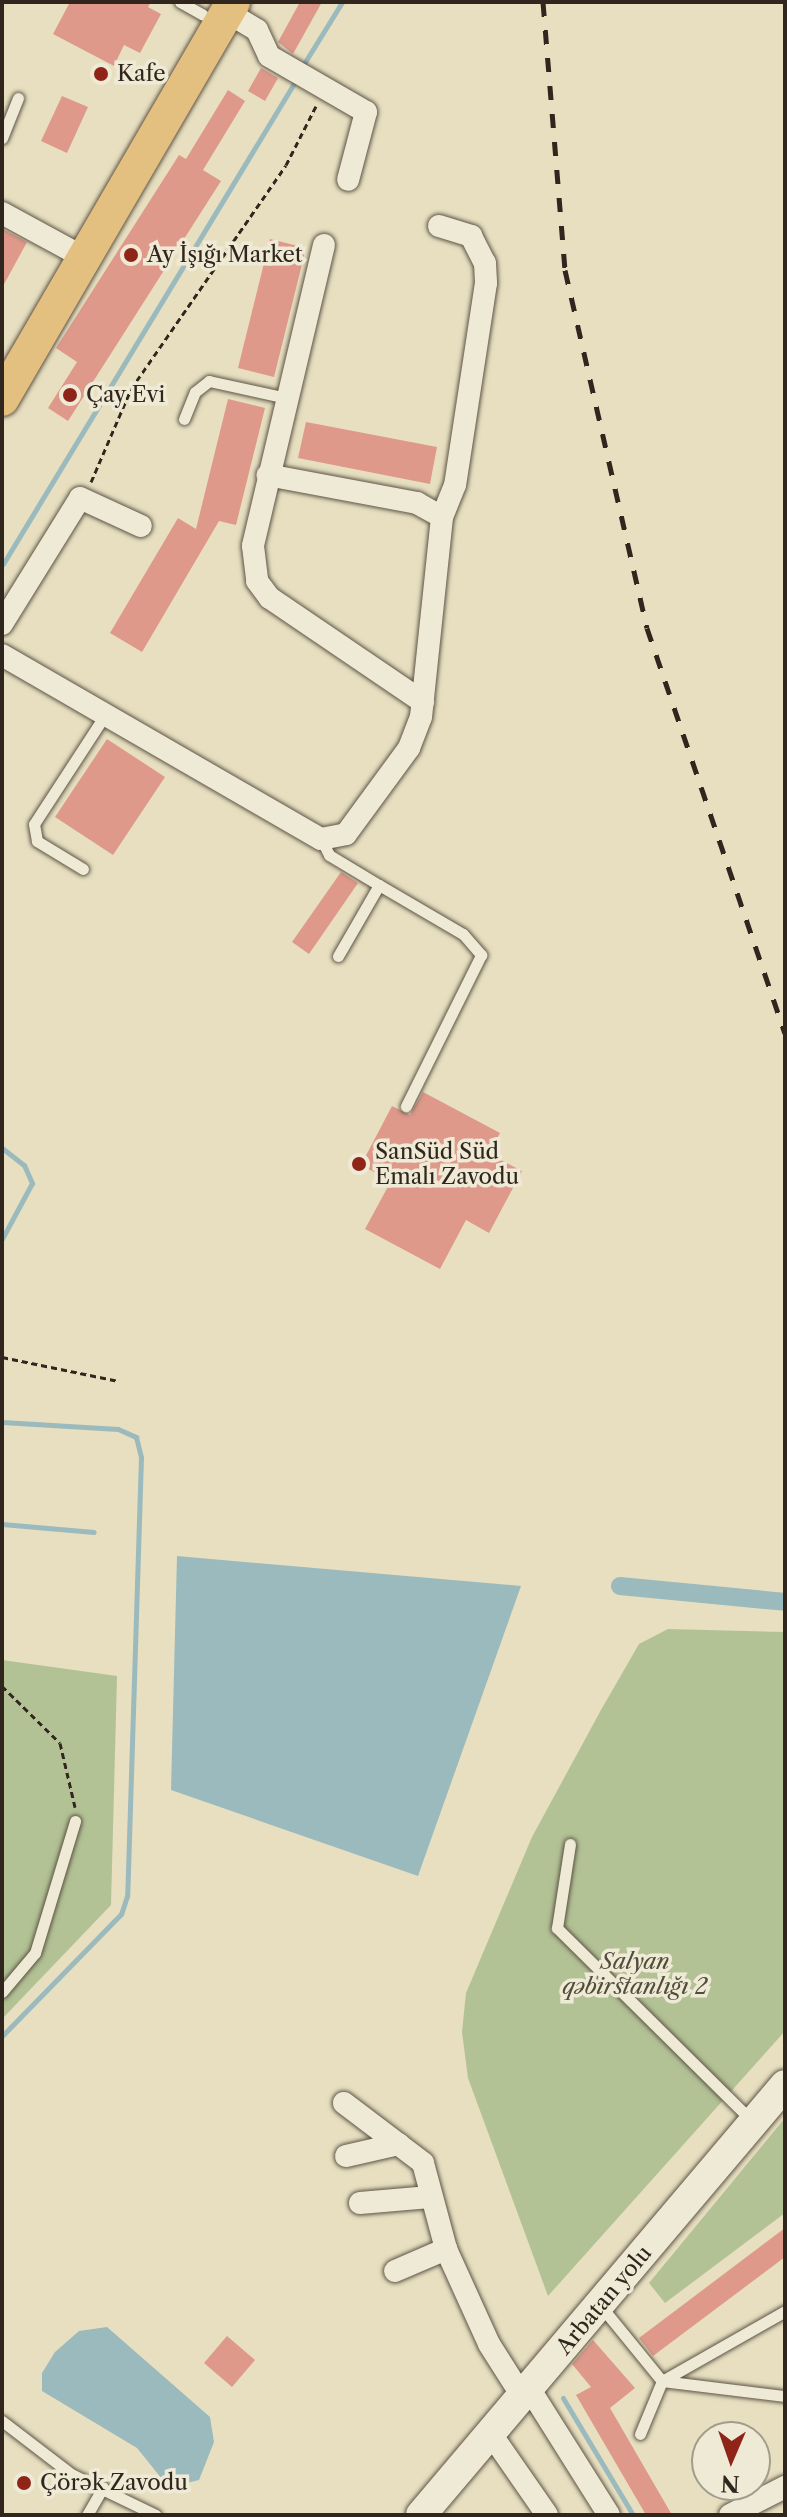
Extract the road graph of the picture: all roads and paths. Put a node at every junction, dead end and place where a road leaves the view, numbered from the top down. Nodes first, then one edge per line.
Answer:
1 (211, 7) edge
2 (327, 85) junction
3 (18, 98) dead end
4 (2, 138) edge
5 (348, 180) dead end
6 (2, 213) edge
7 (439, 226) dead end
8 (324, 245) dead end
9 (76, 253) junction
10 (2, 362) edge
11 (286, 398) junction
12 (2, 399) edge
13 (184, 419) dead end
14 (268, 475) junction
15 (85, 497) junction
16 (442, 517) junction
17 (141, 526) dead end
18 (2, 624) edge
19 (2, 655) edge
20 (423, 702) junction
21 (105, 715) junction
22 (321, 839) junction
23 (83, 869) dead end
24 (379, 885) junction
25 (338, 956) dead end
26 (406, 1106) dead end
27 (2, 1357) edge
28 (119, 1381) dead end
29 (2, 1686) edge
30 (75, 1821) joint
31 (570, 1844) dead end
32 (2, 1992) edge
33 (785, 2085) edge
34 (344, 2103) dead end
35 (755, 2123) junction
36 (399, 2144) junction
37 (346, 2156) dead end
38 (430, 2197) junction
39 (360, 2203) dead end
40 (446, 2249) junction
41 (395, 2271) dead end
42 (600, 2305) junction
43 (785, 2311) edge
44 (662, 2381) junction
45 (525, 2392) junction
46 (785, 2396) edge
47 (2, 2421) edge
48 (491, 2434) junction
49 (640, 2434) dead end
50 (103, 2487) junction
51 (785, 2487) edge
52 (87, 2515) edge
53 (156, 2515) edge
54 (421, 2515) edge
55 (547, 2515) edge
56 (609, 2515) edge
57 (730, 2515) edge

1 - 2 street
1 - 9 main road
2 - 5 street
2 - 15 path
3 - 4 lane
6 - 9 street
7 - 16 street
8 - 11 street
9 - 10 main road
9 - 12 main road
11 - 13 lane
11 - 14 street
14 - 16 street
14 - 20 street
15 - 17 street
15 - 18 street
16 - 20 street
19 - 21 street
20 - 22 street
21 - 22 street
21 - 23 lane
22 - 24 lane
24 - 25 lane
24 - 26 lane
27 - 28 path
29 - 30 path
30 - 32 lane
31 - 35 lane
33 - 35 main road, Arbatan yolu
34 - 36 street
35 - 42 main road, Arbatan yolu
36 - 37 street
36 - 38 street
38 - 39 street
38 - 40 street
40 - 41 street
40 - 45 street
42 - 44 lane
42 - 45 main road, Arbatan yolu
43 - 44 lane
44 - 46 lane
44 - 49 lane
45 - 48 main road, Arbatan yolu
45 - 56 street
47 - 50 lane
48 - 54 main road, Arbatan yolu
48 - 55 street
50 - 52 lane
50 - 53 lane
51 - 57 street

